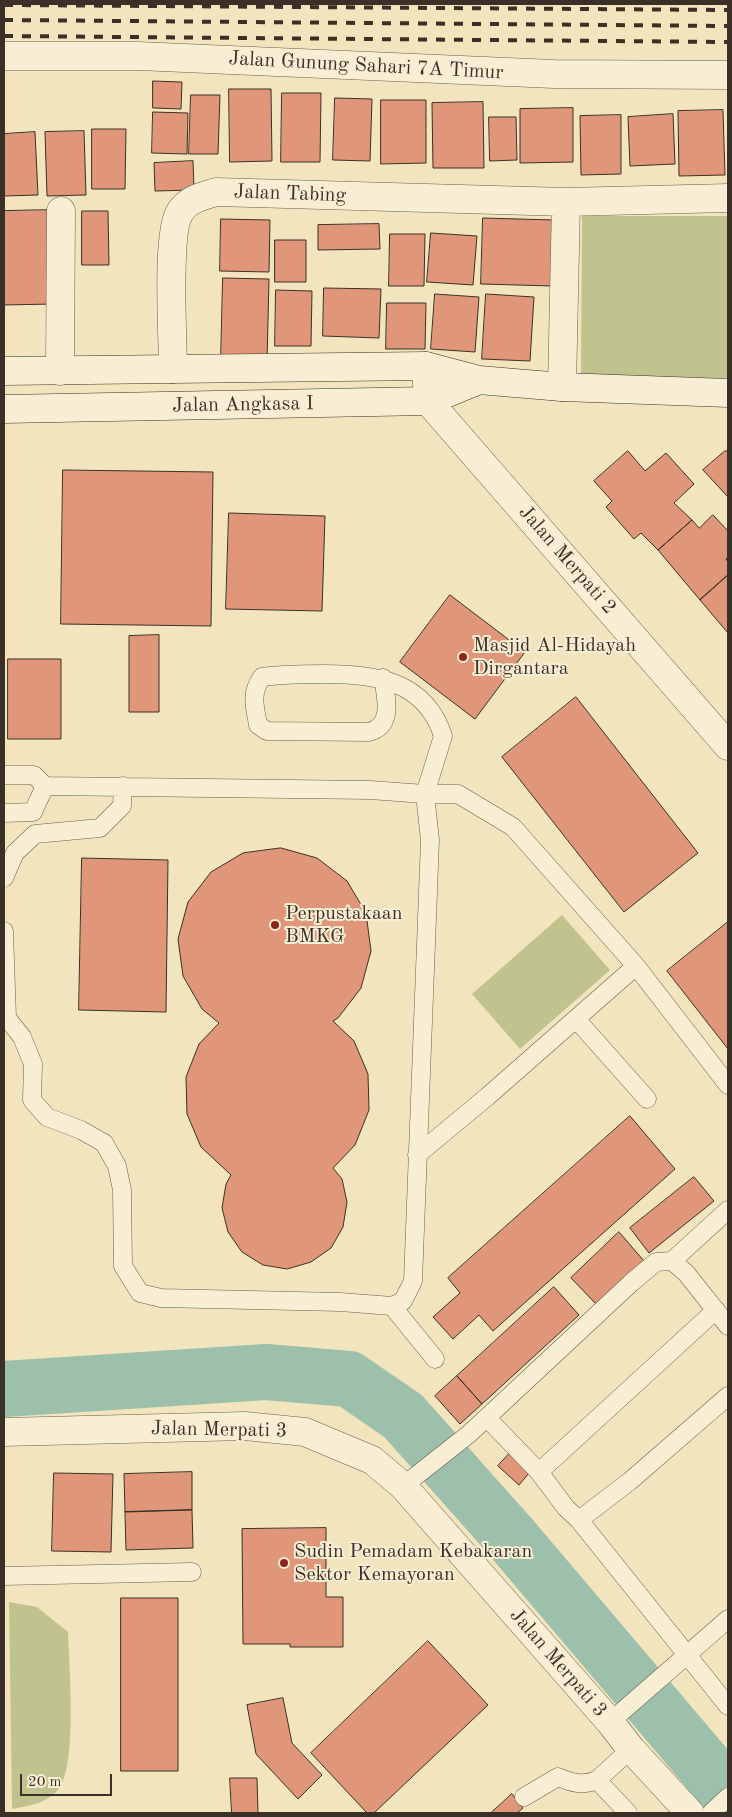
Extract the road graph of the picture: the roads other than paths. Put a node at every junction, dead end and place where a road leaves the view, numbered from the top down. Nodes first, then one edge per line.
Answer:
1 (4, 56) edge
2 (728, 74) edge
3 (728, 198) edge
4 (566, 202) junction
5 (61, 211) dead end
6 (426, 366) junction
7 (173, 369) junction
8 (60, 370) junction
9 (4, 372) edge
10 (479, 380) junction
11 (562, 387) junction
12 (728, 393) edge
13 (428, 401) junction
14 (4, 409) edge
15 (383, 678) junction
16 (728, 746) edge
17 (4, 775) edge
18 (45, 786) junction
19 (123, 786) junction
20 (425, 794) junction
21 (4, 813) edge
22 (4, 878) edge
23 (4, 931) edge
24 (636, 966) junction
25 (576, 1019) junction
26 (728, 1085) edge
27 (647, 1099) dead end
28 (417, 1154) junction
29 (728, 1210) edge
30 (672, 1261) junction
31 (392, 1306) junction
32 (716, 1310) junction
33 (728, 1326) edge
34 (435, 1358) dead end
35 (728, 1396) edge
36 (486, 1418) junction
37 (4, 1432) edge
38 (539, 1472) junction
39 (408, 1482) junction
40 (579, 1520) junction
41 (192, 1572) dead end
42 (4, 1576) edge
43 (728, 1619) edge
44 (688, 1653) junction
45 (728, 1706) edge
46 (618, 1715) junction
47 (631, 1749) junction
48 (597, 1780) junction
49 (524, 1797) dead end
50 (711, 1808) edge
51 (628, 1813) edge

1 - 2 street, Jalan Gunung Sahari 7A Timur
3 - 4 street, Jalan Tabing
4 - 7 street, Jalan Tabing
4 - 11 street
5 - 8 street
6 - 7 street, Jalan Angkasa I
6 - 10 street, Jalan Angkasa I
6 - 13 street
7 - 8 street, Jalan Angkasa I
8 - 9 street, Jalan Angkasa I
10 - 11 street, Jalan Angkasa I
10 - 13 street, Jalan Angkasa I
11 - 12 street, Jalan Angkasa I
13 - 14 street, Jalan Angkasa I
13 - 16 street, Jalan Merpati 2
15 - 15 lane
15 - 20 lane
17 - 18 lane
18 - 19 lane
18 - 21 lane
19 - 20 lane
19 - 22 lane
20 - 24 lane
20 - 28 lane
23 - 31 lane
24 - 25 lane
24 - 26 lane
25 - 27 lane
25 - 28 lane
28 - 31 lane
29 - 30 lane
30 - 32 lane
30 - 36 lane
31 - 34 lane
32 - 33 lane
32 - 38 lane
35 - 40 lane
36 - 38 lane
36 - 39 lane
37 - 39 street, Jalan Merpati 3
38 - 40 lane
39 - 46 street, Jalan Merpati 3
40 - 44 lane
41 - 42 lane
43 - 44 lane
44 - 45 lane
44 - 46 lane
46 - 47 street, Jalan Merpati 3
47 - 48 lane
47 - 50 street, Jalan Merpati 3
48 - 49 lane
48 - 51 lane

